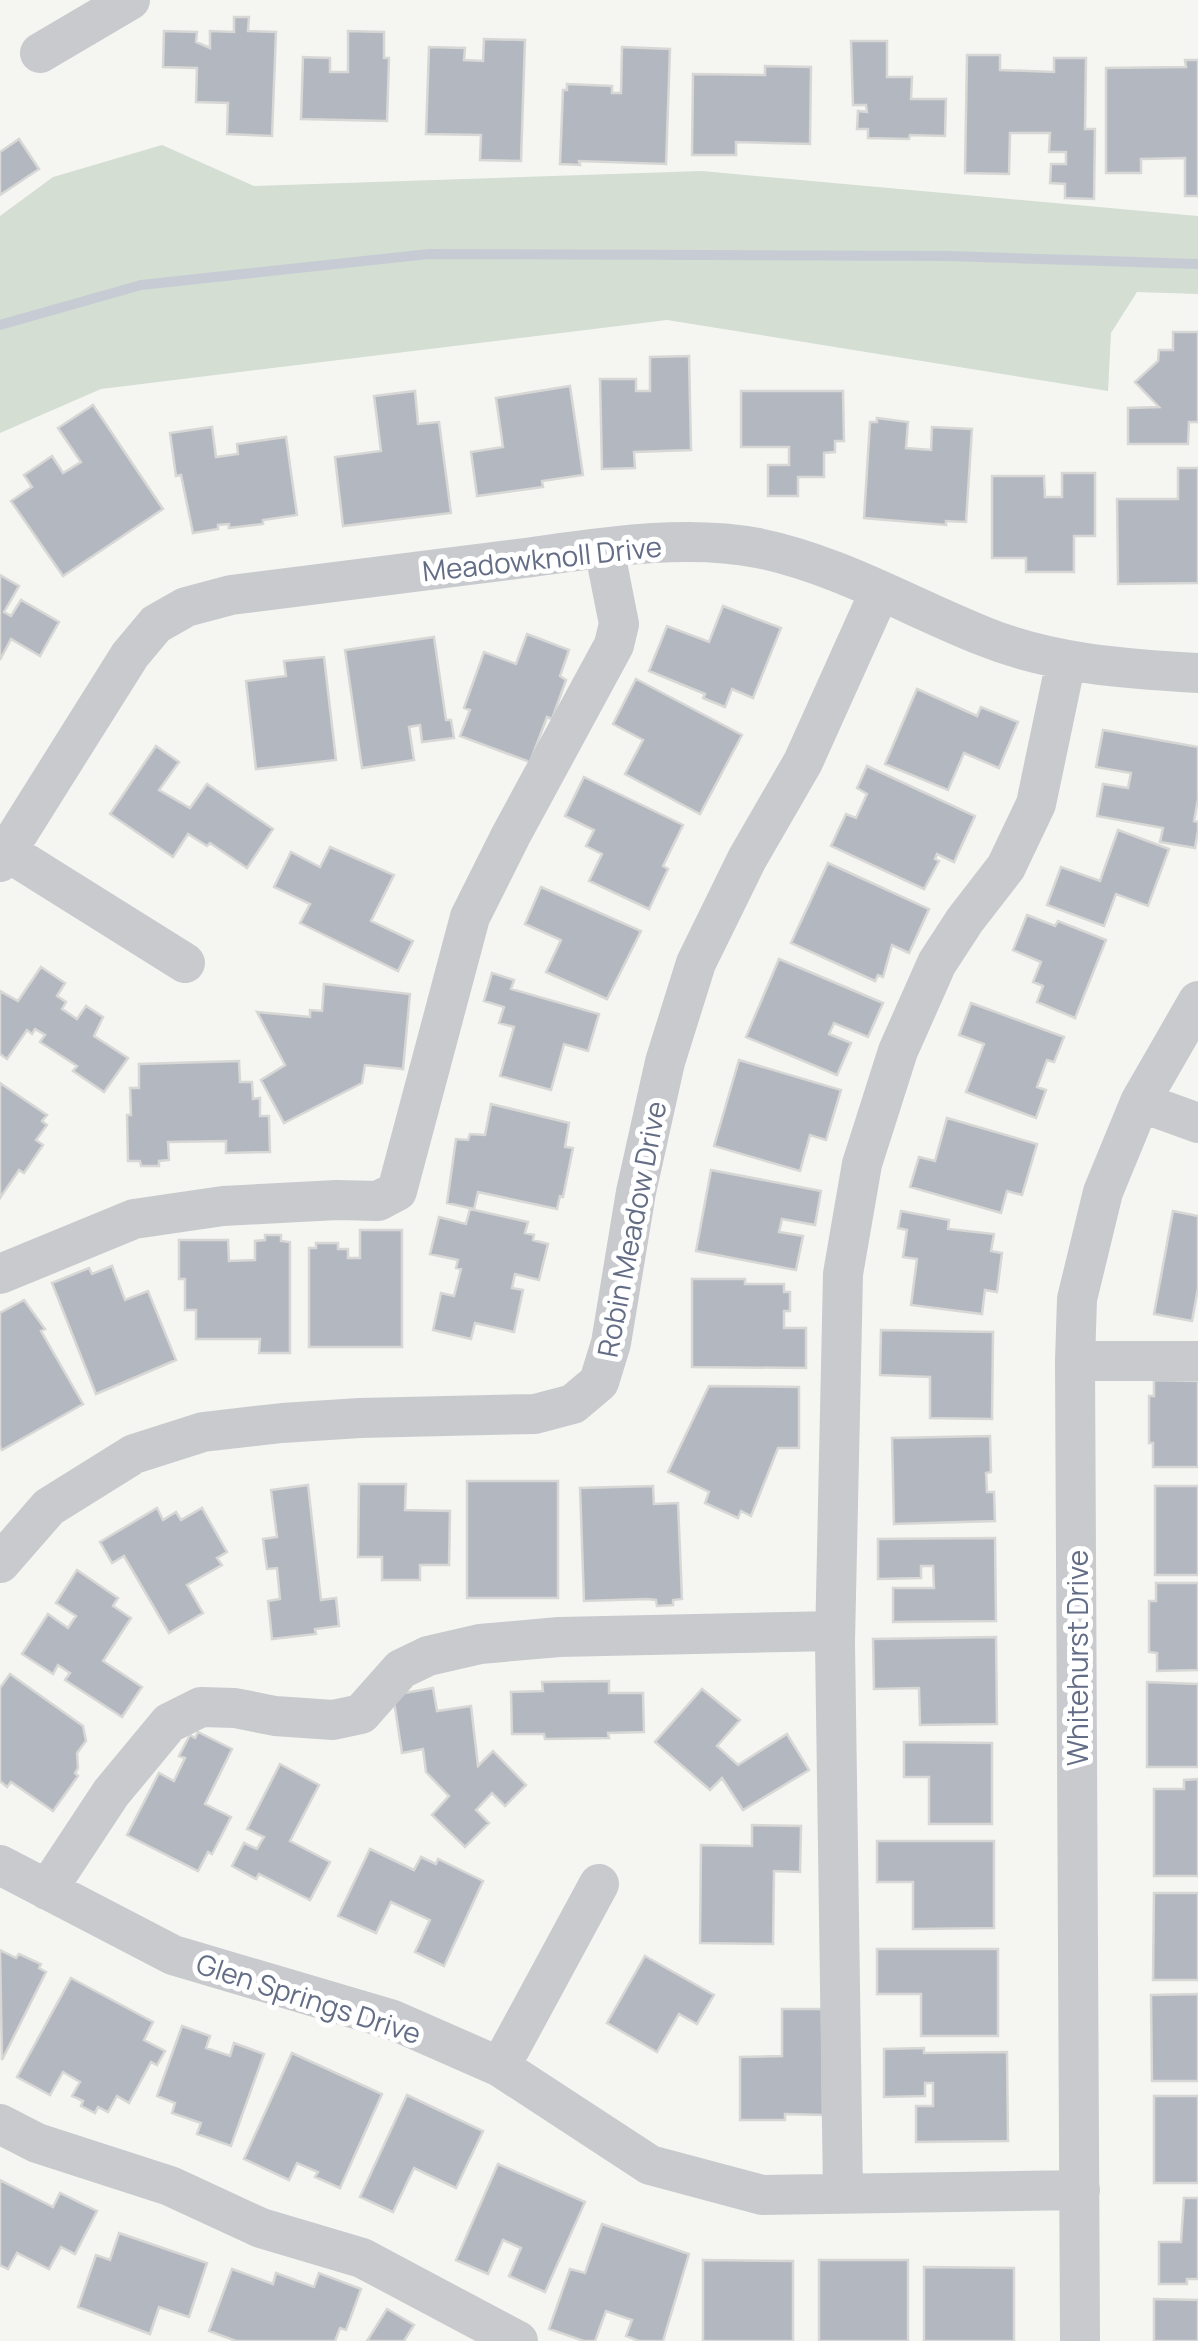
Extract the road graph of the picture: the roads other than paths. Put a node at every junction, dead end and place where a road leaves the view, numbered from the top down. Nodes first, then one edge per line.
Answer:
1 (130, 0) edge
2 (40, 53) dead end
3 (604, 548) junction
4 (880, 591) junction
5 (1066, 660) junction
6 (1198, 673) edge
7 (3, 857) edge
8 (185, 963) dead end
9 (1198, 1002) edge
10 (1140, 1102) junction
11 (1198, 1123) edge
12 (0, 1274) edge
13 (1075, 1361) junction
14 (1198, 1361) edge
15 (0, 1562) edge
16 (835, 1631) junction
17 (0, 1865) edge
18 (599, 1884) dead end
19 (47, 1890) junction
20 (500, 2066) junction
21 (0, 2124) edge
22 (1080, 2190) junction
23 (843, 2194) junction
24 (518, 2341) edge
25 (1080, 2341) edge

1 - 2 street
3 - 4 street, Meadowknoll Drive
3 - 7 street, Meadowknoll Drive
3 - 12 street
4 - 5 street, Meadowknoll Drive
4 - 15 street, Robin Meadow Drive
5 - 6 street, Meadowknoll Drive
5 - 16 street
7 - 8 street
9 - 10 street, Whitehurst Drive
10 - 11 street
10 - 13 street, Whitehurst Drive
13 - 14 street
13 - 22 street, Whitehurst Drive
16 - 19 street
16 - 23 street
17 - 19 street, Glen Springs Drive
18 - 20 street
19 - 20 street, Glen Springs Drive
20 - 23 street, Glen Springs Drive
21 - 24 street
22 - 23 street, Glen Springs Drive
22 - 25 street, Whitehurst Drive

